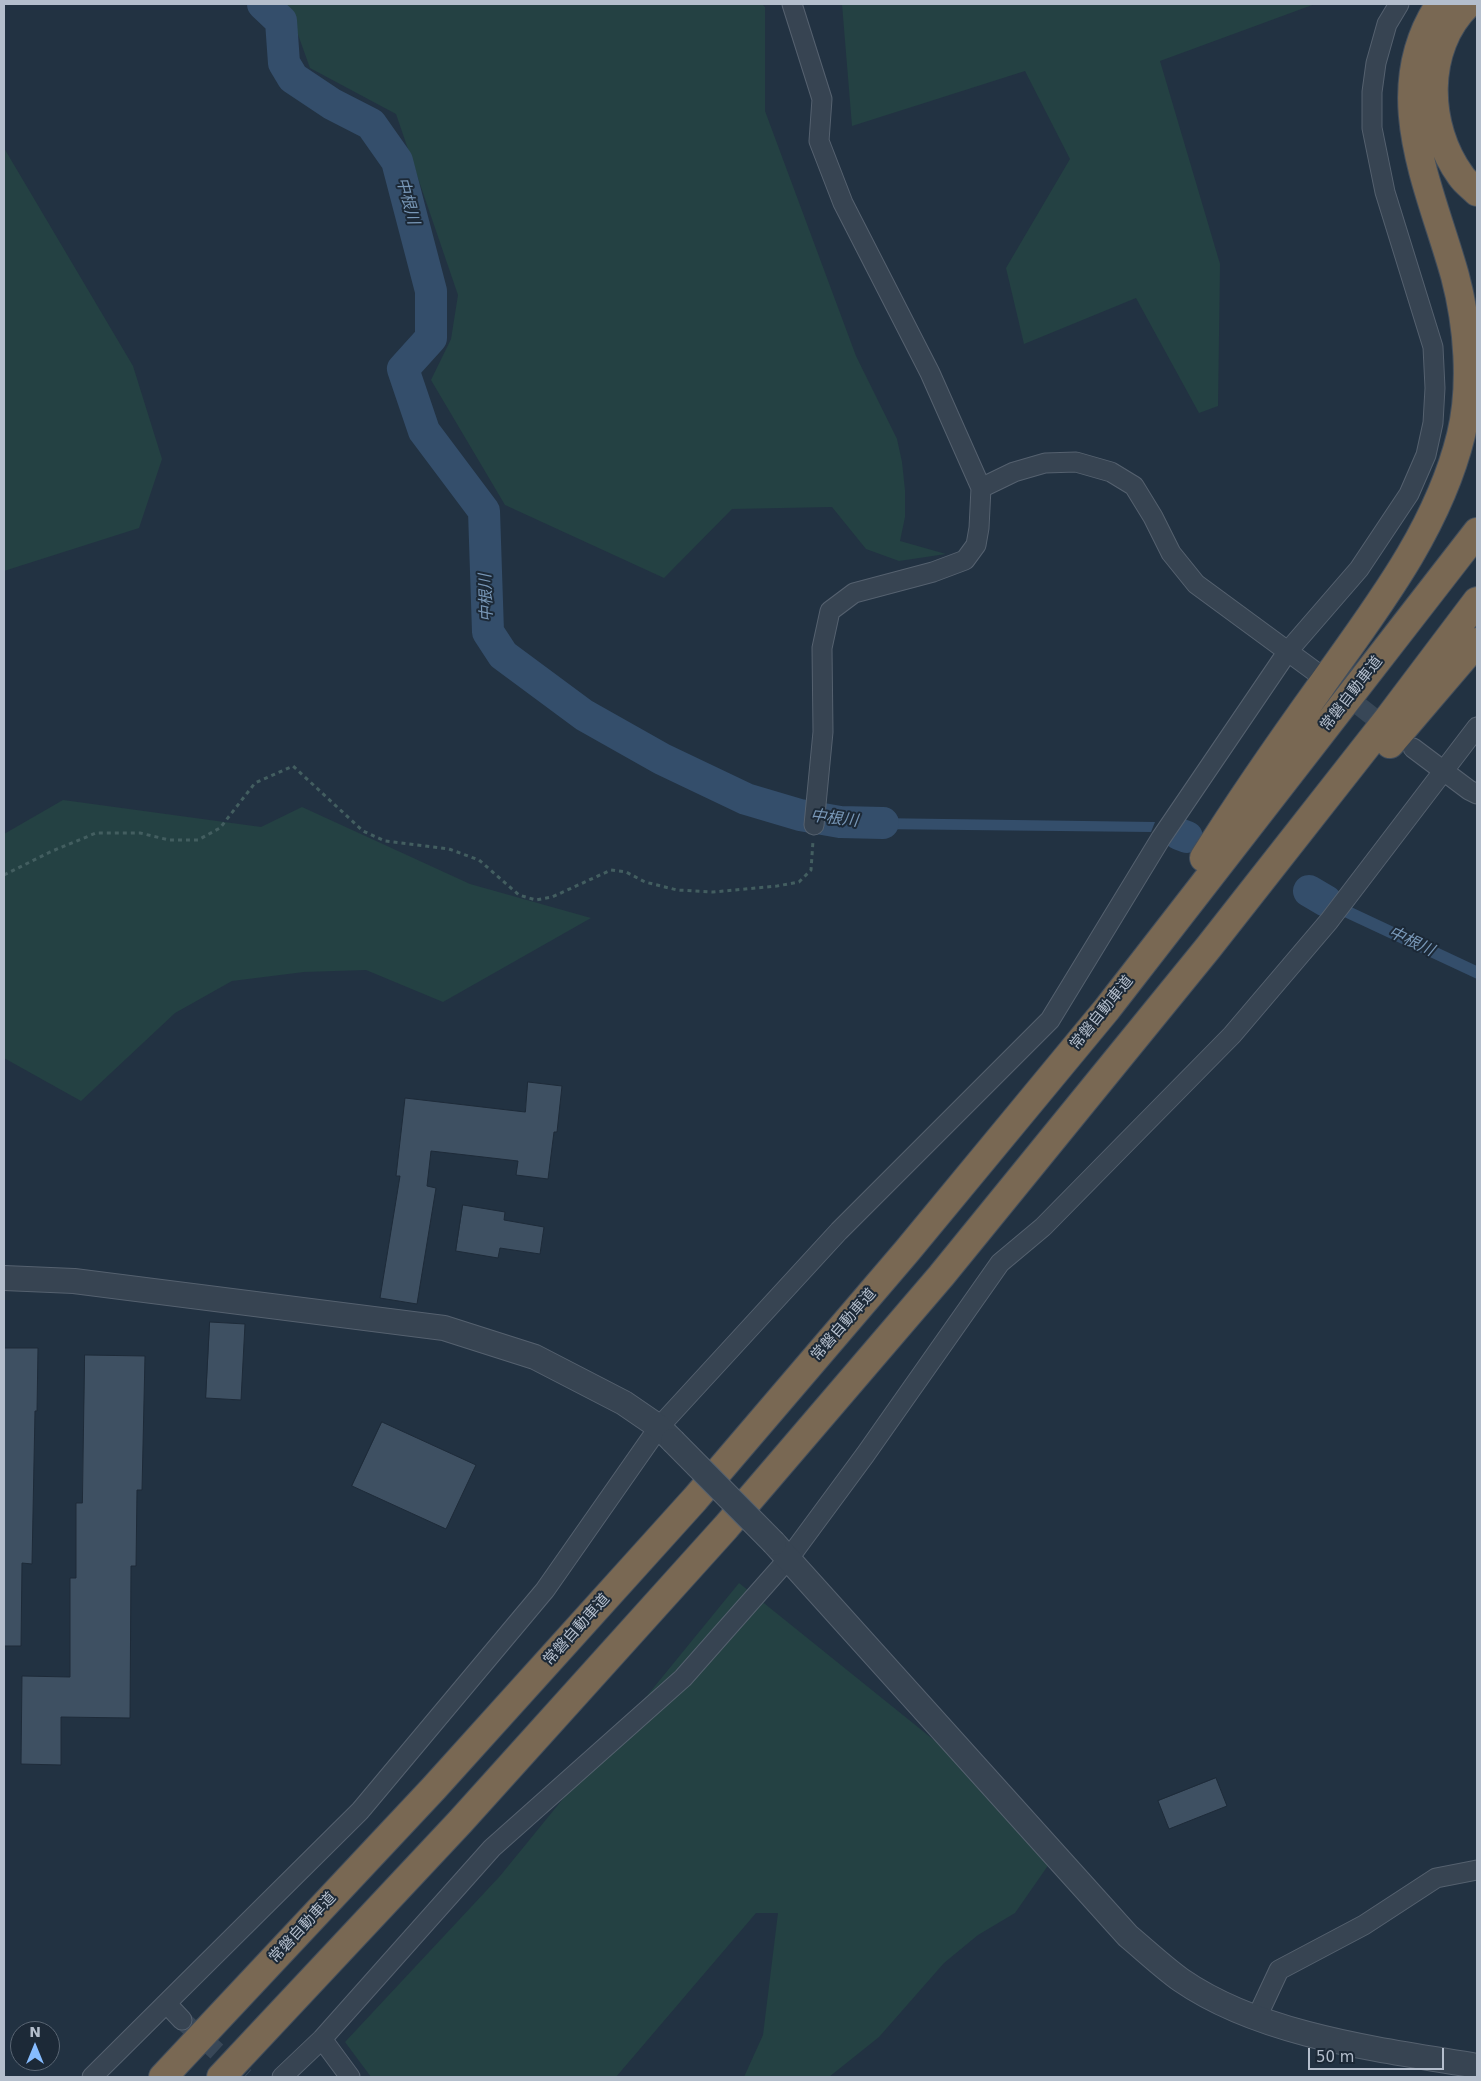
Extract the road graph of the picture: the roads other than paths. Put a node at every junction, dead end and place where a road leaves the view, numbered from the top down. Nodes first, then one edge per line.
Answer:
1 (792, 4) edge
2 (1398, 4) edge
3 (1440, 4) edge
4 (1468, 4) edge
5 (1477, 192) edge
6 (981, 488) junction
7 (1477, 532) edge
8 (1477, 601) edge
9 (1477, 642) edge
10 (1288, 652) junction
11 (1313, 670) tunnel mouth
12 (1477, 727) edge
13 (1413, 748) dead end
14 (1442, 770) junction
15 (1477, 794) edge
16 (816, 817) road end
17 (1208, 948) junction
18 (1107, 1009) junction
19 (4, 1278) edge
20 (666, 1434) junction
21 (782, 1550) junction
22 (1477, 1870) edge
23 (167, 2004) junction
24 (1257, 2017) junction
25 (182, 2020) tunnel mouth
26 (322, 2040) junction
27 (1477, 2066) edge
28 (92, 2077) edge
29 (163, 2077) edge
30 (221, 2077) edge
31 (282, 2077) edge
32 (350, 2077) edge

1 - 6 street
2 - 10 street
3 - 18 highway
4 - 5 highway
6 - 10 street
6 - 16 street
7 - 18 highway, 常磐自動車道
8 - 17 highway
9 - 17 highway
10 - 11 street
10 - 20 street
12 - 14 street
13 - 14 street
14 - 15 street
14 - 21 street
17 - 30 highway
18 - 29 highway, 常磐自動車道
19 - 20 street
20 - 21 street, bridge
20 - 23 street
21 - 24 street
21 - 26 street
22 - 24 street
23 - 25 street
23 - 28 street
24 - 27 street
26 - 31 street
26 - 32 street

